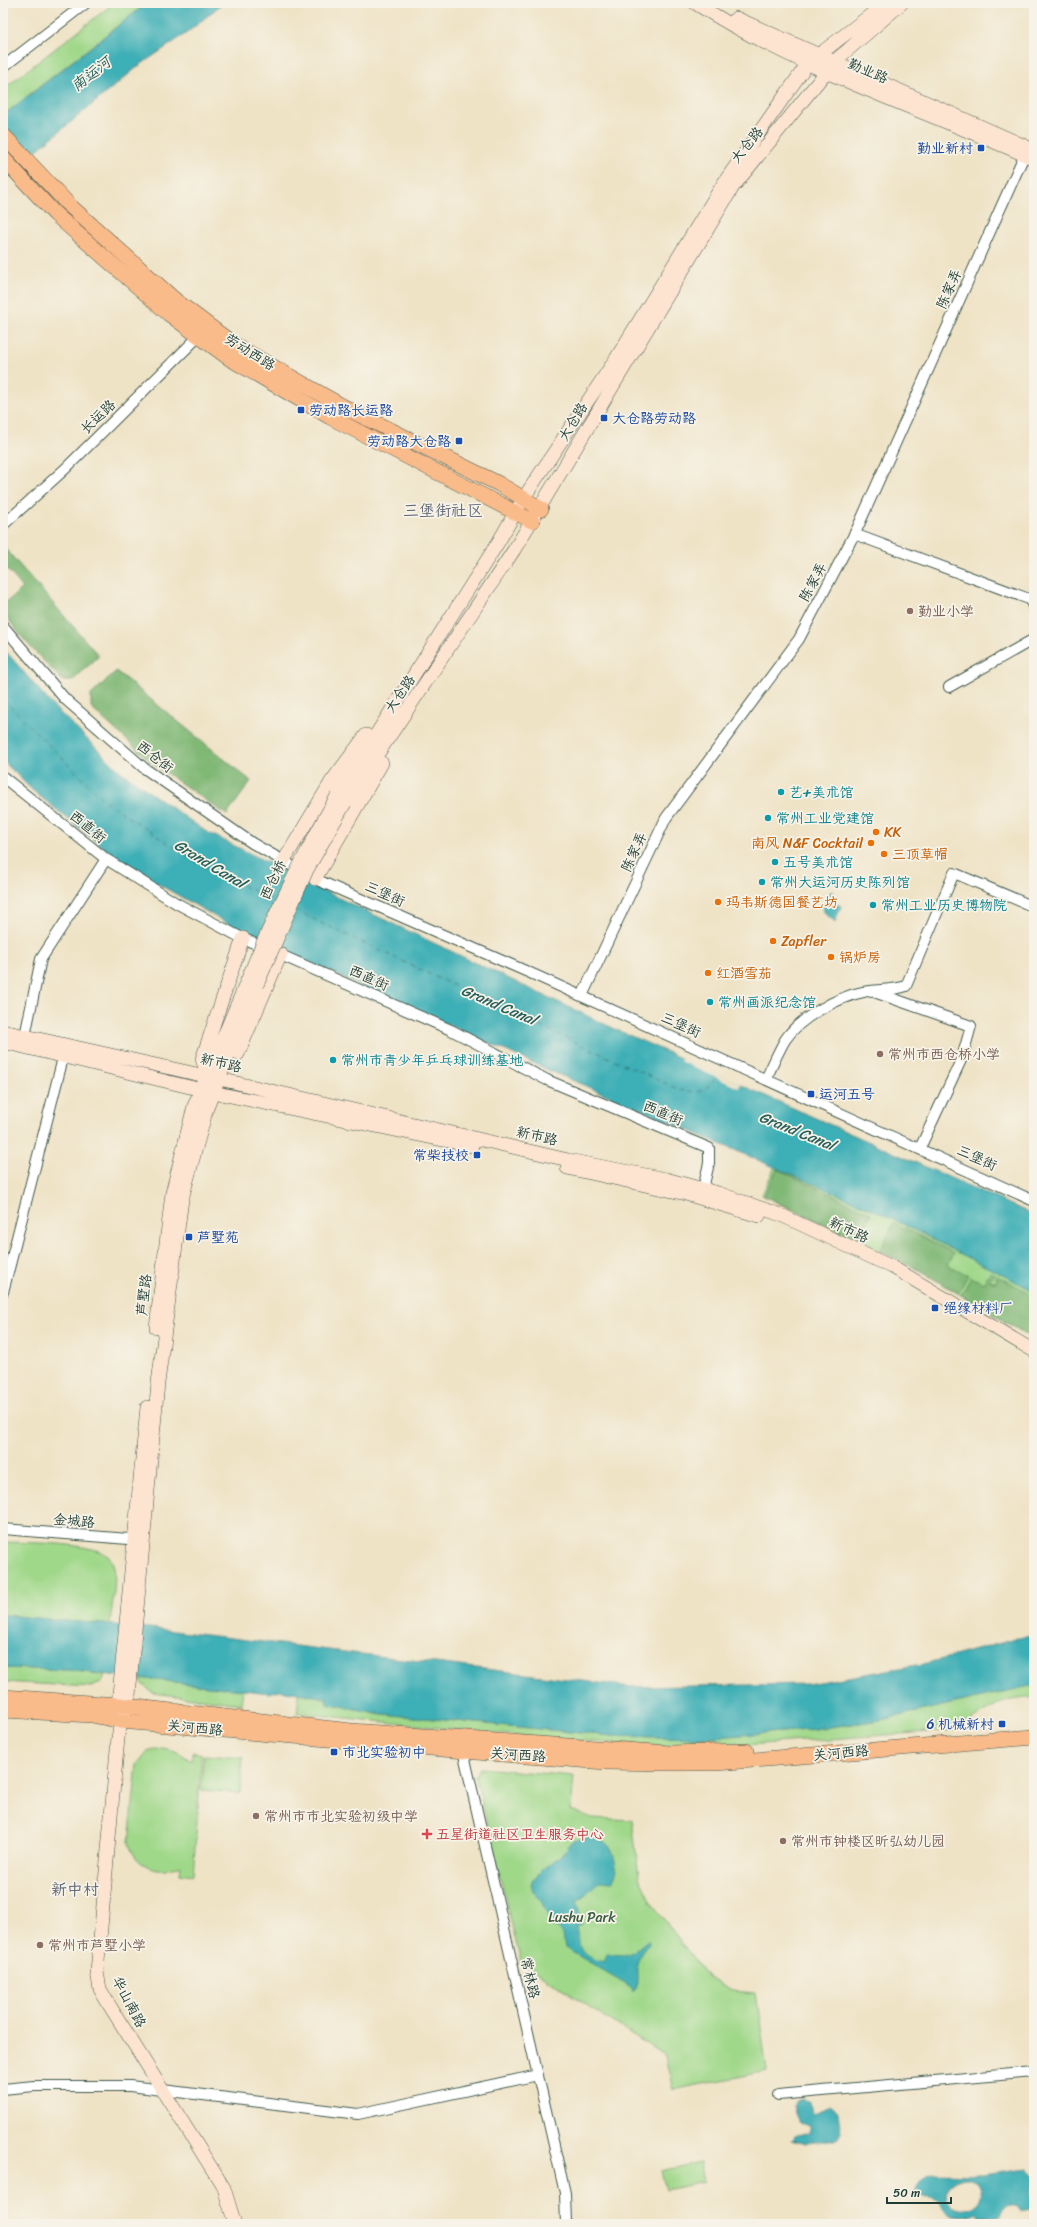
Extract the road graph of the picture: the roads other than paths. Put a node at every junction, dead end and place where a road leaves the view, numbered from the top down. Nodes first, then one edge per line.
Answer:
1 (86, 3) edge
2 (695, 3) edge
3 (711, 3) edge
4 (886, 3) edge
5 (902, 3) edge
6 (818, 55) junction
7 (808, 63) junction
8 (3, 67) edge
9 (831, 67) junction
10 (3, 135) edge
11 (1030, 153) edge
12 (3, 158) edge
13 (210, 325) junction
14 (199, 336) junction
15 (523, 499) junction
16 (540, 509) junction
17 (515, 512) junction
18 (532, 521) junction
19 (3, 525) edge
20 (854, 534) junction
21 (1034, 607) edge
22 (3, 626) edge
23 (1034, 639) edge
24 (431, 647) junction
25 (447, 653) junction
26 (948, 687) dead end
27 (3, 777) edge
28 (341, 800) junction
29 (106, 859) junction
30 (283, 862) junction
31 (315, 879) junction
32 (1034, 907) edge
33 (243, 938) junction
34 (281, 954) junction
35 (252, 983) joint
36 (873, 991) junction
37 (582, 996) junction
38 (3, 1031) edge
39 (25, 1036) junction
40 (3, 1042) edge
41 (63, 1058) junction
42 (213, 1077) junction
43 (766, 1079) junction
44 (208, 1091) junction
45 (920, 1148) junction
46 (703, 1189) junction
47 (1034, 1201) edge
48 (3, 1292) edge
49 (1034, 1351) edge
50 (1034, 1360) edge
51 (3, 1529) edge
52 (138, 1540) junction
53 (3, 1697) edge
54 (123, 1706) junction
55 (3, 1710) edge
56 (121, 1721) junction
57 (1034, 1727) edge
58 (1034, 1737) edge
59 (462, 1745) junction
60 (1034, 2072) edge
61 (538, 2075) junction
62 (3, 2089) edge
63 (163, 2091) junction
64 (778, 2095) dead end
65 (235, 2224) edge
66 (566, 2224) edge

1 - 8 street
2 - 7 main road, 勤业路
3 - 6 main road, 勤业路
4 - 6 main road, 大仓路
5 - 9 main road, 大仓路
6 - 7 main road, 大仓路
6 - 9 main road, 勤业路
7 - 9 main road, 勤业路
7 - 15 main road, 大仓路
9 - 11 main road, 勤业路
9 - 16 main road, 大仓路
10 - 13 main road, 劳动西路
11 - 20 street, 陈家弄
12 - 14 main road, 劳动西路
13 - 14 street, 长运路
13 - 15 main road, 劳动西路
14 - 17 main road, 劳动西路
14 - 19 street, 长运路
15 - 16 main road, 劳动西路
15 - 17 main road, 大仓路
16 - 18 main road, 大仓路
17 - 18 main road, 劳动西路
17 - 24 main road, 大仓路
18 - 25 main road, 大仓路
20 - 21 street
20 - 37 street, 陈家弄
22 - 30 street, 西仓街
23 - 26 street
24 - 28 main road, 大仓路
24 - 30 main road
25 - 28 main road, 大仓路
25 - 31 main road
27 - 29 street, 西直街
28 - 35 main road, 西仓桥, bridge
29 - 33 street, 西直街
29 - 39 street
30 - 31 street, 西仓街
31 - 37 street, 三堡街
32 - 36 street
33 - 34 street, 西直街
33 - 42 main road
34 - 42 main road
34 - 46 street, 西直街
35 - 42 main road, 芦墅路
36 - 43 street
36 - 45 street
37 - 43 street, 三堡街
38 - 39 main road, 新市路
39 - 42 main road, 新市路
40 - 41 main road, 新市路
41 - 44 main road, 新市路
41 - 48 street
42 - 44 main road, 芦墅路
42 - 46 main road, 新市路
43 - 45 street, 三堡街
44 - 50 main road, 新市路
44 - 52 main road, 芦墅路
45 - 47 street, 三堡街
46 - 49 main road, 新市路
51 - 52 street, 金城路
52 - 54 main road, 芦墅路
53 - 54 main road, 关河西路
54 - 56 main road
54 - 59 main road, 关河西路
55 - 56 main road, 关河西路
56 - 59 main road, 关河西路
56 - 63 main road, 华山南路
57 - 59 main road, 关河西路
58 - 59 main road, 关河西路
59 - 61 street, 常林路
60 - 64 street
61 - 63 street
61 - 66 street, 常林路
62 - 63 street
63 - 65 main road, 华山南路

